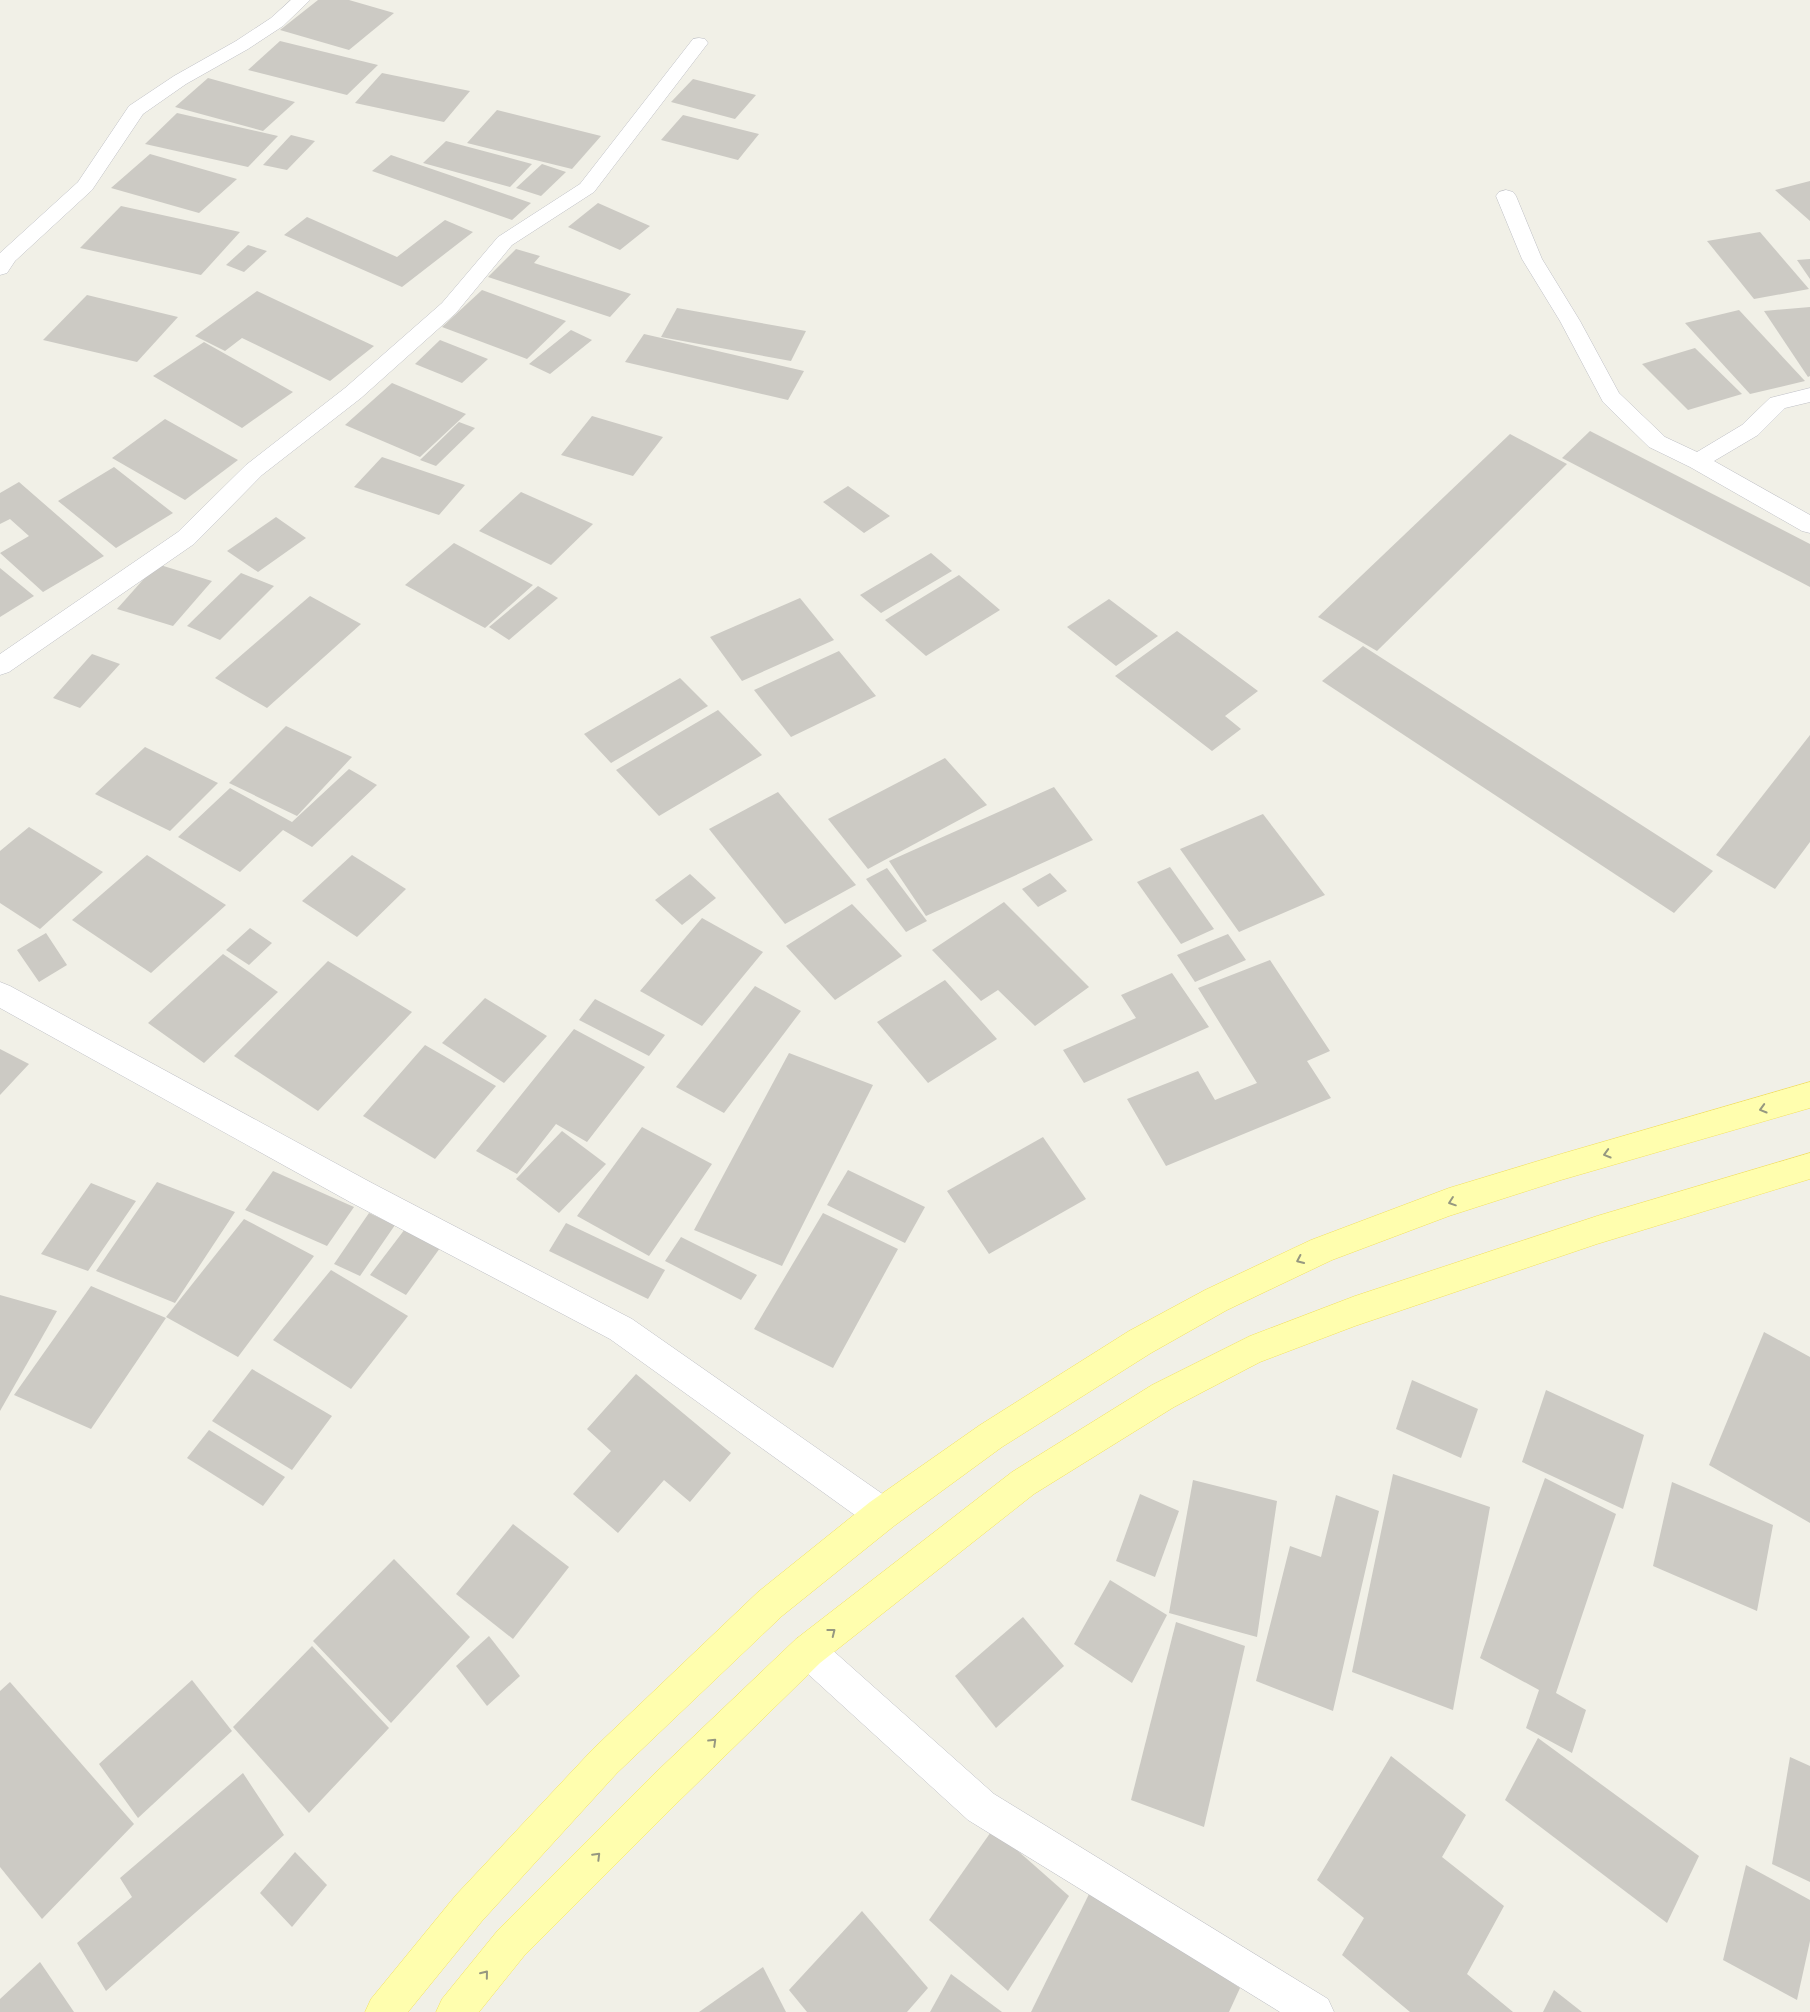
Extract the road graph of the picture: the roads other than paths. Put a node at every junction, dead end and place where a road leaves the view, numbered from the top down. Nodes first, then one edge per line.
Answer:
1 (292, 2) edge
2 (698, 43) dead end
3 (1506, 196) dead end
4 (0, 269) edge
5 (1810, 395) edge
6 (1698, 462) junction
7 (1810, 525) edge
8 (0, 666) edge
9 (0, 994) edge
10 (1810, 1095) edge
11 (1810, 1166) edge
12 (882, 1514) junction
13 (808, 1651) junction
14 (384, 2012) edge
15 (455, 2012) edge
16 (1315, 2012) edge

1 - 4 street
2 - 8 street
3 - 6 street
5 - 6 street
6 - 7 street
9 - 12 street
10 -> 12 main road
13 -> 11 main road
12 - 14 main road
15 -> 13 main road
13 - 16 street

